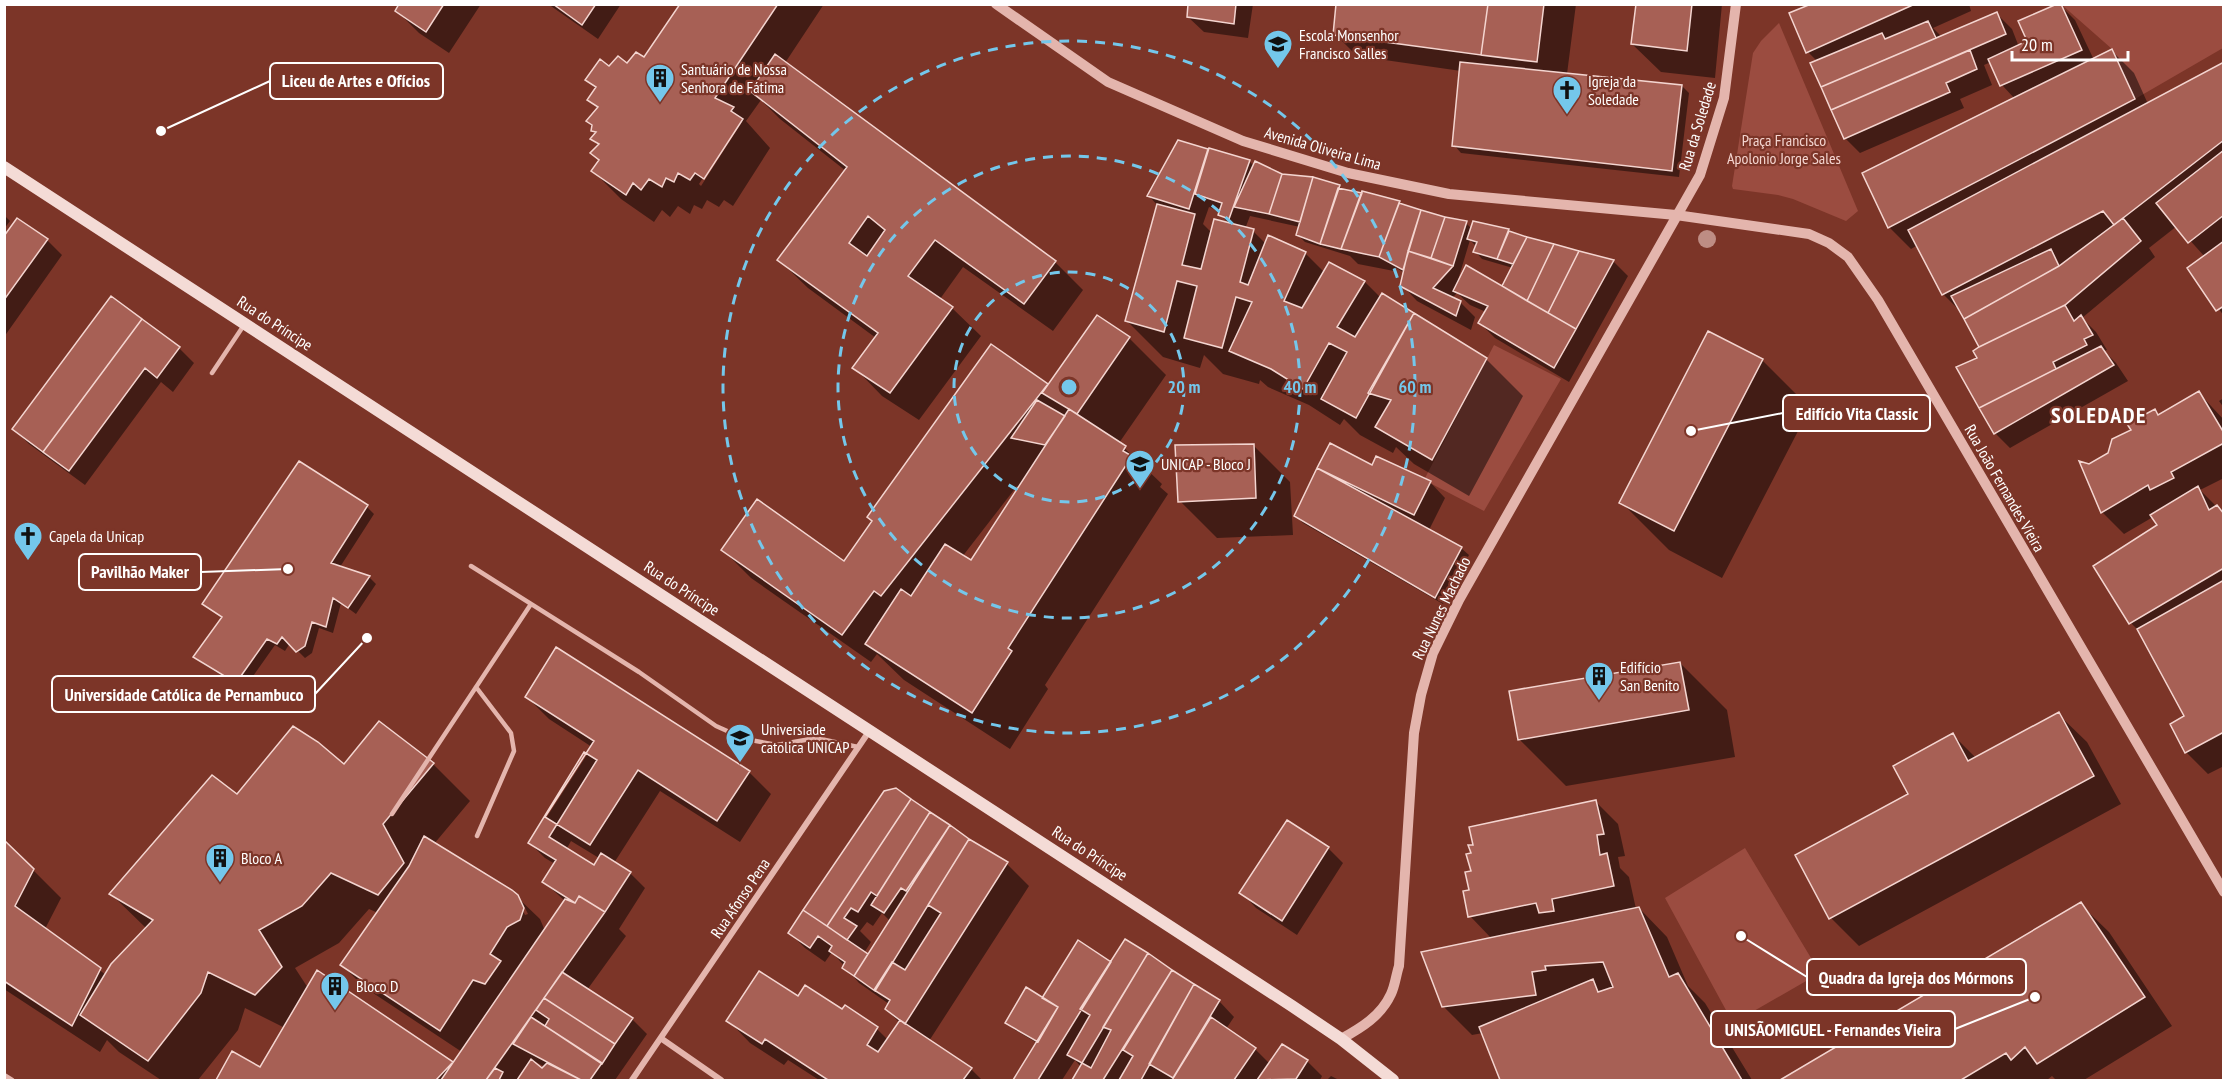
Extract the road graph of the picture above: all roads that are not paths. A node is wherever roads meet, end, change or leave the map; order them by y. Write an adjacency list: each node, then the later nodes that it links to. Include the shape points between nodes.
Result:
1 (996, 4): 4 (street, Avenida Oliveira Lima, via 1108,82 1254,144 1348,173 1449,194)
2 (1736, 4): 4 (street, Rua da Soledade, via 1724,98 1700,175)
3 (4, 167): 5 (main road, Rua do Príncipe)
4 (1676, 215): 14 (street, Rua João Fernandes Vieira, via 1809,234 1848,257 1878,300); 16 (street, Rua Nunes Machado, via 1433,653 1414,733 1399,966 1391,994 1376,1016)
5 (246, 323): 6 (lane); 10 (main road, Rua do Príncipe)
6 (212, 373)
7 (471, 566): 8 (lane)
8 (531, 604): 9 (lane); 11 (lane, via 716,726 745,739 777,745 816,738)
9 (477, 687): 12 (lane); 13 (lane, via 511,733 514,751)
10 (870, 729): 11 (street, Rua Afonso Pena); 16 (main road, Rua do Príncipe)
11 (858, 747): 15 (street, Rua Afonso Pena)
12 (392, 814)
13 (477, 836)
14 (2223, 892)
15 (662, 1039): 19 (street, Rua Afonso Pena); 20 (street)
16 (1341, 1039): 21 (main road, Rua do Príncipe)
17 (4, 1076): 18 (street)
18 (12, 1080)
19 (632, 1080)
20 (721, 1080)
21 (1393, 1080)

